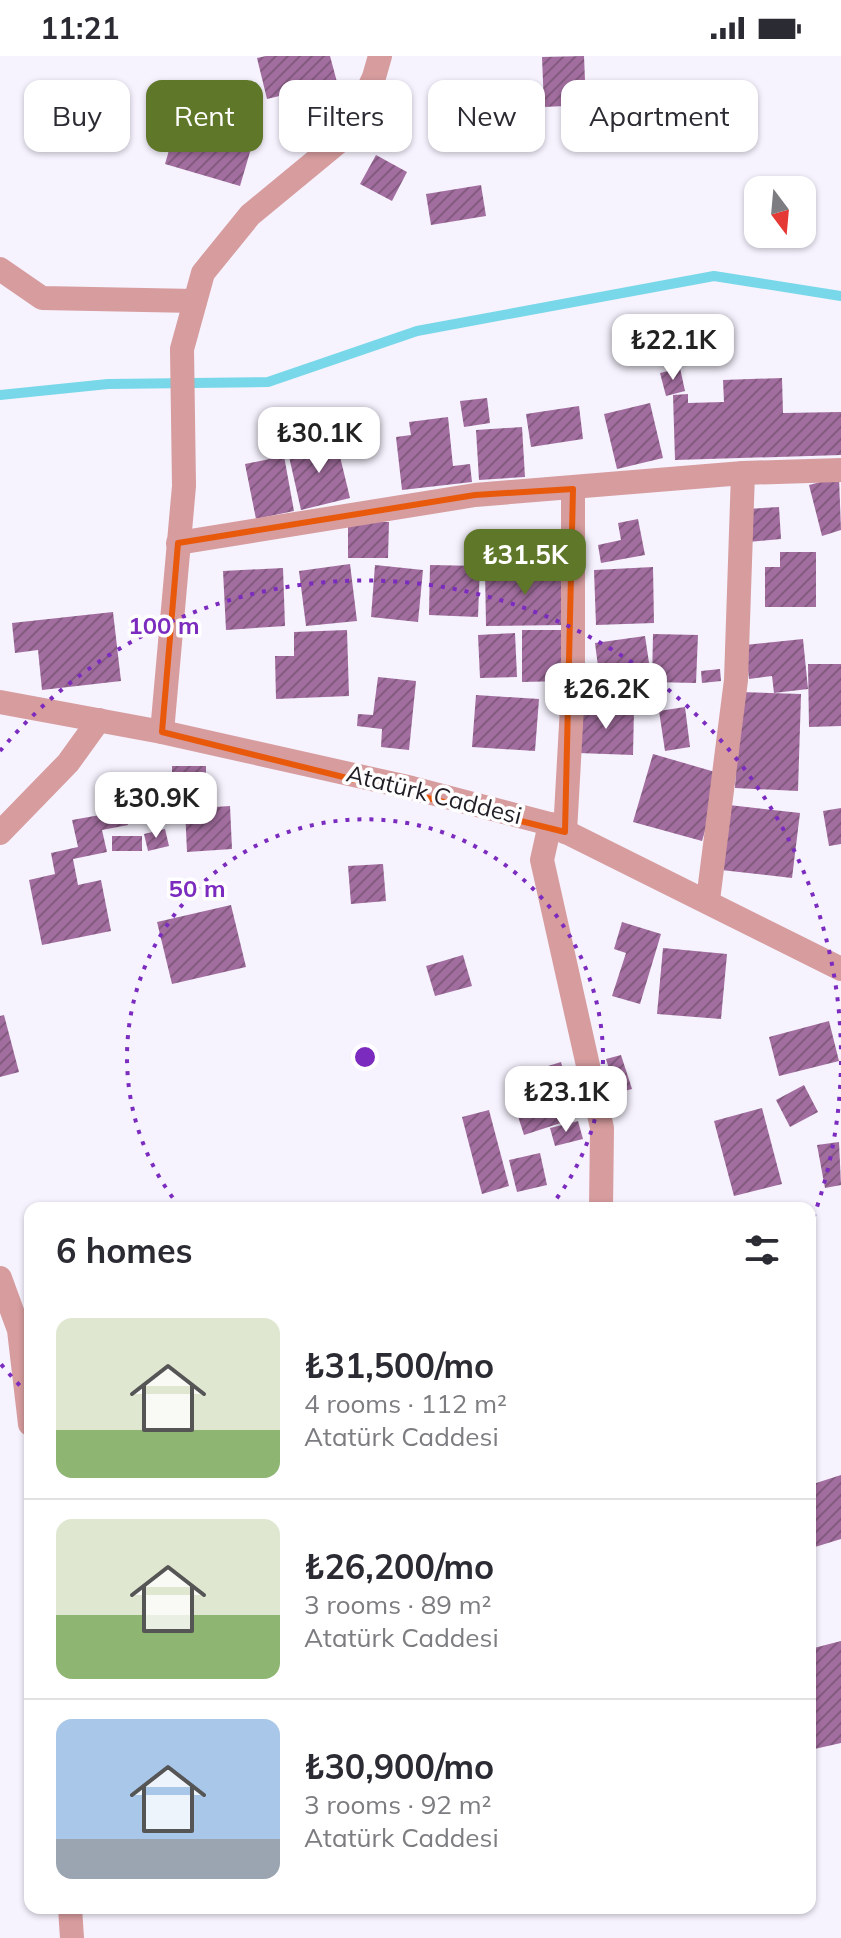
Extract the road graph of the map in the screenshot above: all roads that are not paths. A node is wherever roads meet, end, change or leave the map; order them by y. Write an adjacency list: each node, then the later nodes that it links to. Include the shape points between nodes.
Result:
1 (380, 56): 3 (street, via 347,135 250,215 203,273)
2 (0, 269): 3 (street, via 42,298)
3 (195, 301): 7 (street, via 182,349 184,486)
4 (841, 470): 5 (street)
5 (743, 473): 6 (street); 13 (street, via 736,680)
6 (573, 489): 7 (street, via 475,495); 11 (street, via 573,689)
7 (178, 543): 10 (street)
8 (0, 702): 9 (street, Atatürk Caddesi)
9 (99, 720): 10 (street, Atatürk Caddesi); 12 (street, via 68,763)
10 (162, 732): 11 (street, Atatürk Caddesi, via 412,788)
11 (558, 828): 13 (street, Atatürk Caddesi); 15 (street, via 542,860 602,1128)
12 (0, 833)
13 (708, 900): 14 (street, Atatürk Caddesi)
14 (841, 969)
15 (601, 1202)
16 (0, 1278): 17 (street, via 19,1330)
17 (24, 1373)
18 (70, 1914): 19 (street)
19 (72, 1938)

